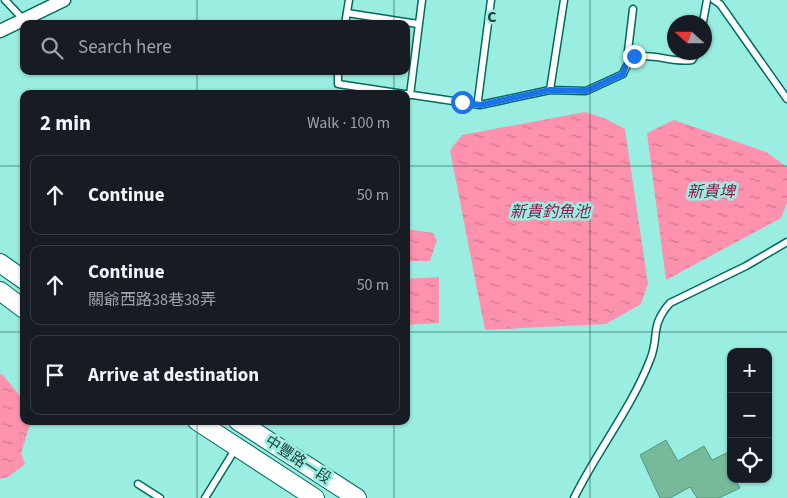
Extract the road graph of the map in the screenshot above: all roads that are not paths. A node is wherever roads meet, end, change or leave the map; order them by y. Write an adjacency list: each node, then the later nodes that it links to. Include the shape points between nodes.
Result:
1 (5, 0): 12 (lane)
2 (64, 0): 12 (street)
3 (349, 0): 10 (lane)
4 (422, 0): 17 (lane)
5 (492, 0): 31 (lane, via 478,100)
6 (564, 0): 28 (lane)
7 (707, 0): 11 (lane)
8 (714, 0): 30 (lane)
9 (633, 9): 19 (lane, via 628,51)
10 (347, 13): 13 (lane); 14 (lane)
11 (704, 15)
12 (23, 19)
13 (346, 20)
14 (392, 20)
15 (20, 21): 18 (street)
16 (410, 23): 17 (lane)
17 (418, 24): 23 (lane)
18 (0, 31)
19 (634, 56): 20 (lane); 28 (lane, via 623,74 586,91)
20 (667, 59)
21 (671, 60): 22 (lane)
22 (692, 60)
23 (410, 71)
24 (338, 75): 26 (lane, via 338,84)
25 (409, 75): 27 (lane)
26 (379, 90)
27 (407, 90)
28 (550, 90): 31 (lane)
29 (410, 95): 31 (lane)
30 (787, 98)
31 (480, 105)
32 (787, 242): 46 (lane, via 670,303 657,320 651,358 626,409)
33 (0, 263): 34 (main road)
34 (20, 277)
35 (0, 291): 36 (main road)
36 (20, 306)
37 (203, 425): 39 (main road, 中豐路一段)
38 (244, 425): 40 (main road, 中豐路一段)
39 (237, 447): 42 (main road, 中豐路一段); 44 (lane)
40 (323, 476): 42 (main road); 45 (main road, 中豐路一段)
41 (138, 484): 43 (lane)
42 (312, 497)
43 (160, 498)
44 (204, 498)
45 (357, 498)
46 (574, 498)

